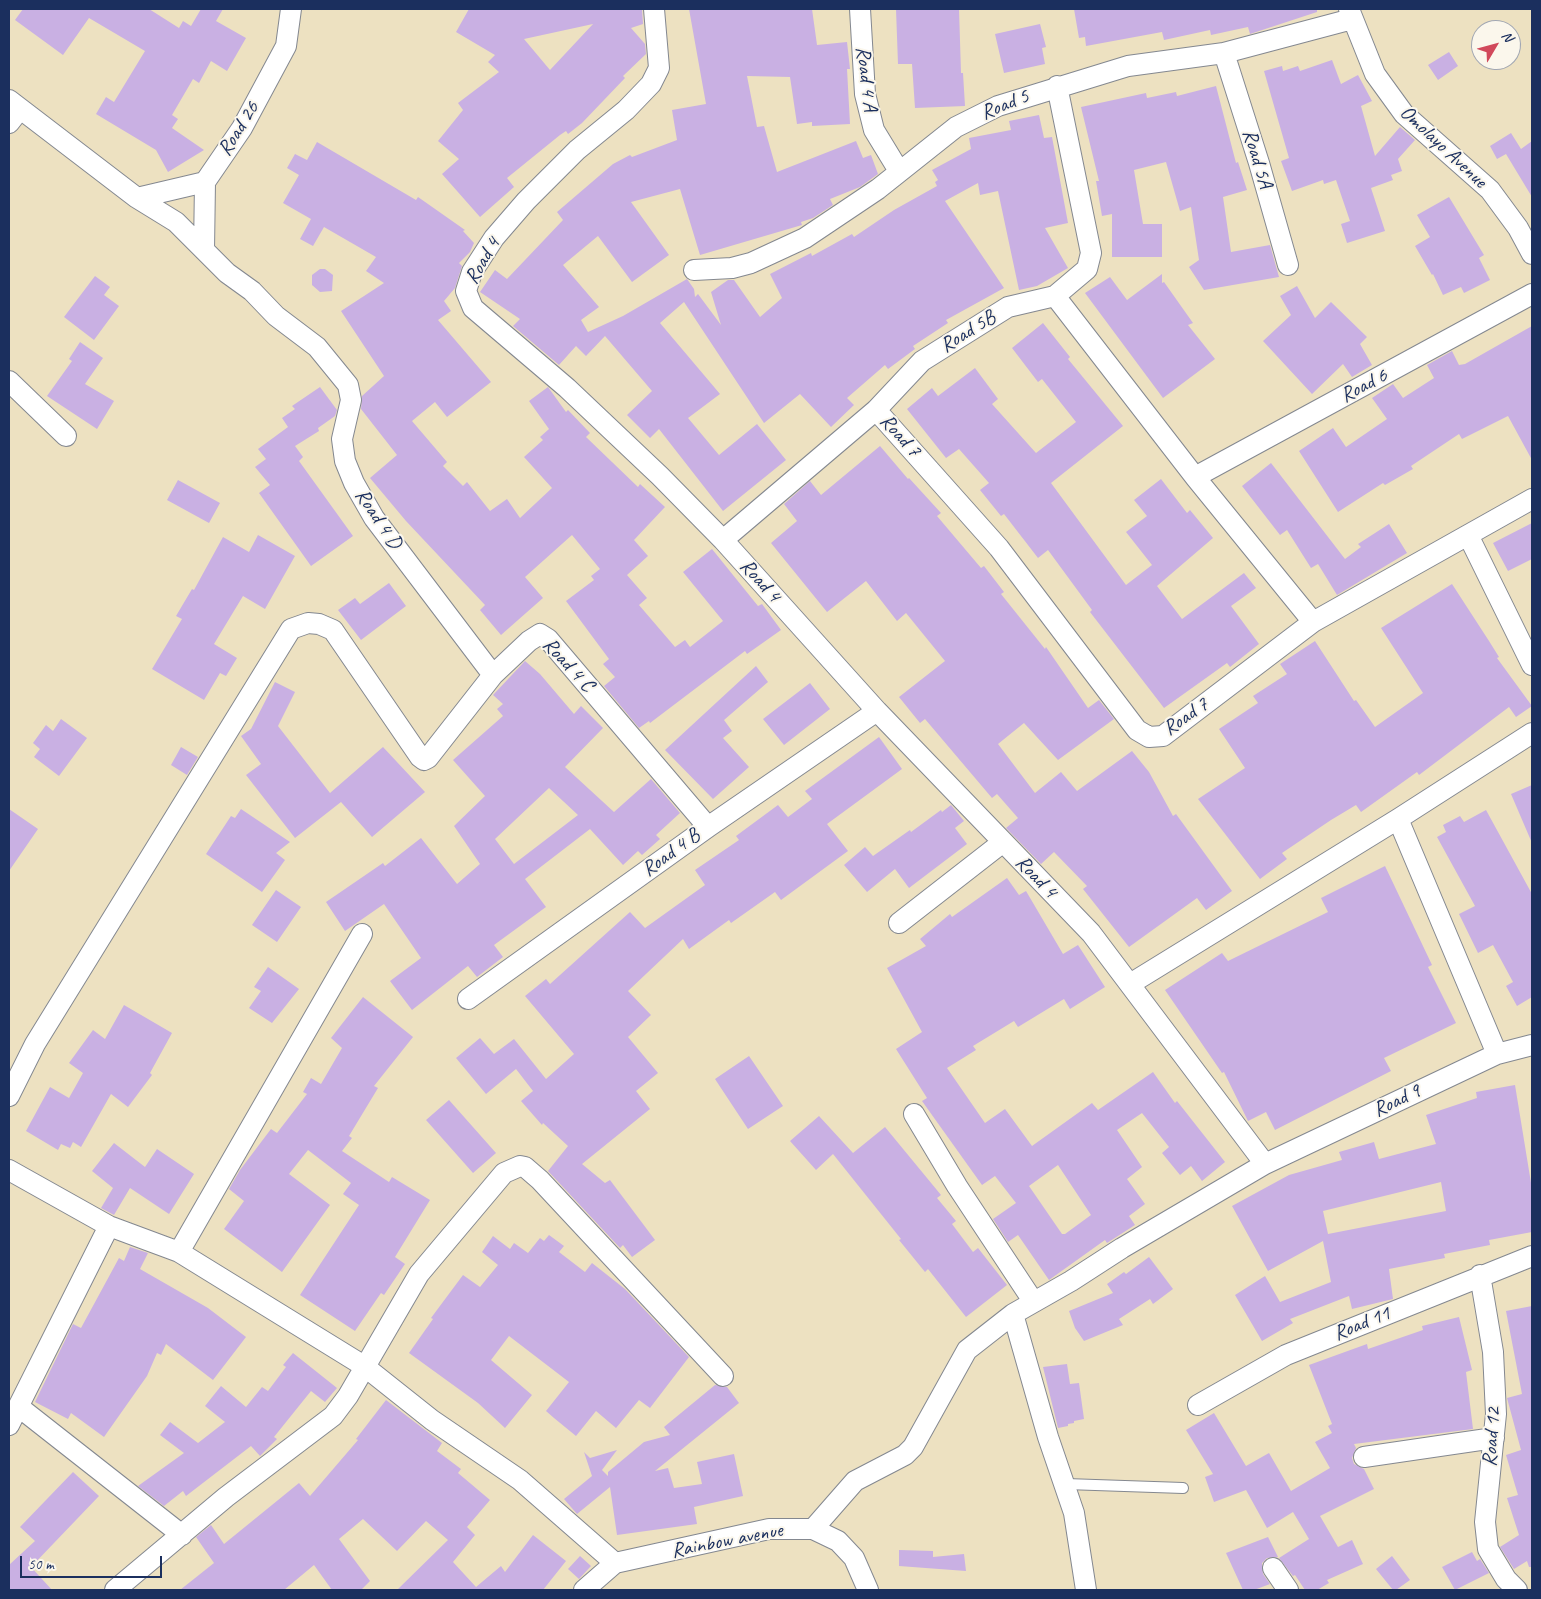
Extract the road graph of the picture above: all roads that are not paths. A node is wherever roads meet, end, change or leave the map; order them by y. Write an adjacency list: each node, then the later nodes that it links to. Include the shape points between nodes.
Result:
1 (292, 9): 9 (street, Road 26, via 286,46 242,128)
2 (654, 9): 23 (street, Road 4, via 659,68 651,84 626,110 576,150 526,201 494,238 472,272 466,291 473,308 603,420)
3 (860, 9): 8 (street, Road 4 A, via 865,94 874,130)
4 (1351, 14): 5 (street, Road 5); 12 (street, Omolayo Avenue, via 1375,74 1404,114 1490,190 1518,228)
5 (1224, 53): 6 (street, Road 5, via 1128,66); 13 (street, Road 5A)
6 (1057, 86): 8 (street, Road 5, via 998,106 956,127); 16 (street, Road 5B, via 1092,253 1086,269)
7 (12, 111): 10 (street, Road 4 D)
8 (899, 171): 14 (street, Road 5, via 805,238 751,263 732,268)
9 (205, 182): 10 (street); 11 (street)
10 (137, 198): 11 (street, Road 4 D, via 176,222)
11 (204, 250): 26 (street, Road 4 D, via 276,316 317,346 348,385 351,400 342,439 345,460 354,483 374,518)
12 (1532, 254)
13 (1288, 265)
14 (694, 270)
15 (1532, 294): 20 (street, Road 6)
16 (1056, 296): 18 (street, Road 5B, via 1008,308 922,360); 20 (street)
17 (9, 381): 19 (street)
18 (876, 410): 23 (street, Road 5B); 24 (street, Road 7, via 999,548 1137,730 1149,737 1163,736)
19 (66, 436)
20 (1195, 477): 24 (street)
21 (1532, 499): 22 (street, Road 7)
22 (1468, 535): 24 (street, Road 7); 25 (street)
23 (722, 540): 27 (street, Road 4)
24 (1313, 622)
25 (1532, 665)
26 (493, 675): 30 (street, Road 4 C, via 529,641 540,634 548,639); 38 (street, Road 4 C, via 424,760 333,630 308,623 292,629 35,1044)
27 (877, 711): 30 (street, Road 4 B); 31 (street, Road 4)
28 (1532, 733): 29 (street)
29 (1398, 819): 34 (street); 37 (street)
30 (708, 827): 35 (street, Road 4 B)
31 (1003, 842): 32 (street); 34 (street, Road 4, via 1091,933)
32 (899, 923)
33 (362, 934): 43 (street)
34 (1130, 984): 40 (street, Road 4)
35 (468, 999)
36 (1532, 1045): 37 (street, Road 9)
37 (1496, 1054): 40 (street, Road 9)
38 (9, 1096)
39 (914, 1114): 46 (street)
40 (1265, 1164): 46 (street, Road 9, via 1122,1248 1071,1282)
41 (9, 1170): 42 (street)
42 (109, 1226): 43 (street); 51 (street)
43 (179, 1252): 48 (street)
44 (1532, 1256): 45 (street, Road 11)
45 (1480, 1275): 50 (street, Road 11, via 1286,1355); 53 (street, Road 12, via 1493,1352)
46 (1033, 1301): 47 (street, Road 9)
47 (1014, 1314): 55 (street, via 1048,1437); 57 (street, Road 9, via 968,1350 913,1447 905,1455 856,1481)
48 (364, 1366): 49 (street, via 419,1274 504,1173 520,1166 526,1167 540,1180); 58 (street, via 333,1416 226,1497); 59 (street, via 432,1420 520,1480)
49 (723, 1376)
50 (1198, 1405)
51 (19, 1407): 52 (street); 58 (street)
52 (9, 1425)
53 (1494, 1438): 54 (street); 66 (street, Road 12, via 1485,1522 1488,1549 1506,1579)
54 (1364, 1458)
55 (1066, 1484): 56 (lane); 64 (street)
56 (1183, 1488)
57 (813, 1529): 59 (street, Rainbow avenue, via 769,1529); 63 (street, Rainbow avenue, via 838,1541 854,1558)
58 (182, 1535): 61 (street)
59 (615, 1563): 62 (street)
60 (1273, 1568): 65 (street)
61 (115, 1590)
62 (584, 1590)
63 (868, 1590)
64 (1086, 1590)
65 (1288, 1590)
66 (1517, 1590)

